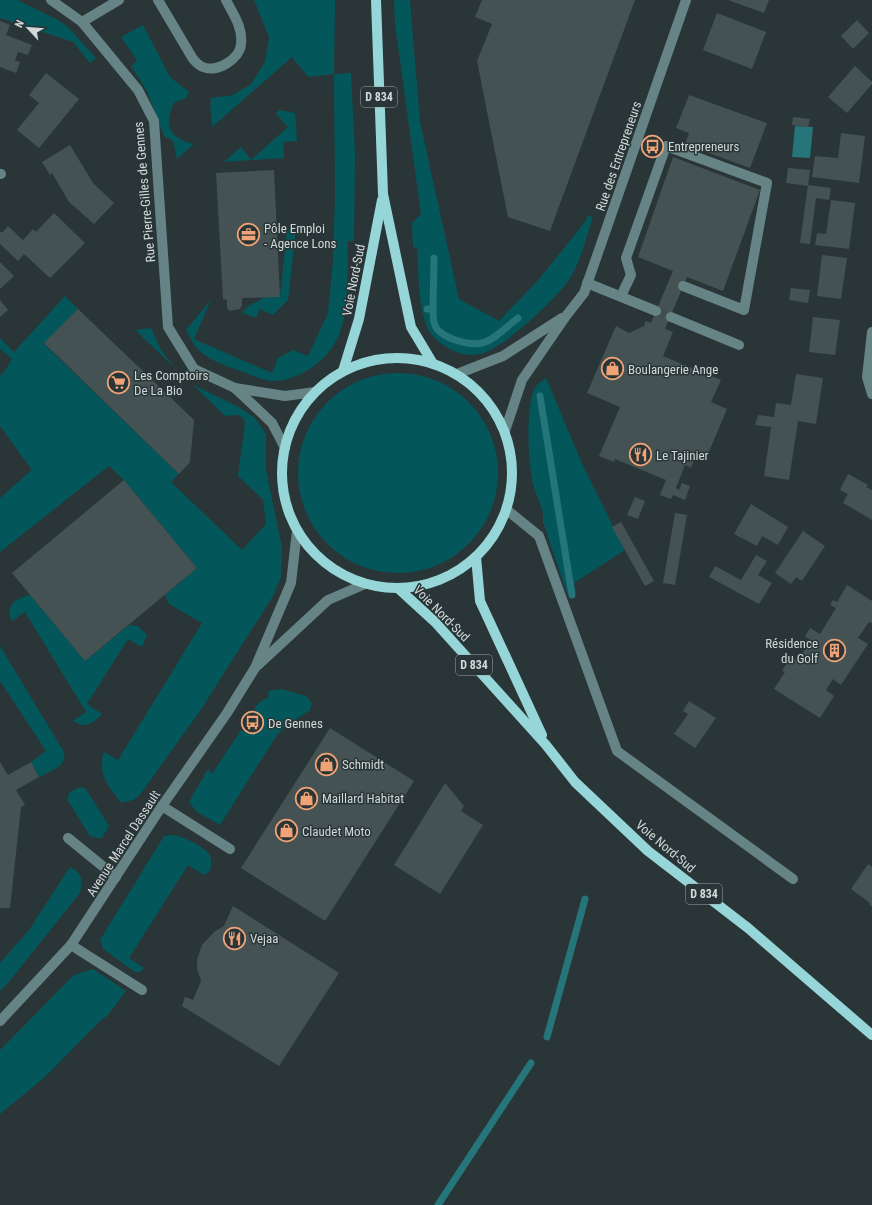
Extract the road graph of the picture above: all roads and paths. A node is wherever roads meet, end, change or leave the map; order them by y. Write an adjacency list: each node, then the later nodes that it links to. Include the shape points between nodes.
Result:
1 (51, 0): 7 (street, Rue Pierre-Gilles de Gennes)
2 (117, 0): 7 (street)
3 (158, 0): 4 (street, via 193,60 210,69 220,67 233,58 242,46 241,31)
4 (226, 0)
5 (376, 0): 8 (main road, Voie Nord-Sud / D 834)
6 (686, 0): 9 (street, Rue des Entrepreneurs)
7 (82, 22): 20 (street, Rue Pierre-Gilles de Gennes, via 138,90 154,121 168,327 194,369)
8 (383, 194): 17 (main road, Voie Nord-Sud / D 834, via 411,327); 18 (main road, Voie Nord-Sud / D 834, via 359,319)
9 (587, 283): 11 (street); 13 (street, Rue des Entrepreneurs, via 584,293)
10 (683, 286): 11 (street, via 744,310 767,183 666,146 626,258 631,275)
11 (622, 296): 12 (street)
12 (656, 311)
13 (566, 316): 19 (street, Rue des Entrepreneurs, via 503,356); 23 (street, Rue des Entrepreneurs, via 522,380)
14 (671, 316): 16 (street)
15 (872, 332): 22 (street, via 867,377)
16 (739, 345)
17 (432, 362): 18 (main road, via 402,357 372,360); 19 (main road)
18 (343, 371): 21 (main road)
19 (457, 374): 23 (main road, via 486,399)
20 (236, 388): 21 (street, Rue Pierre-Gilles de Gennes, via 285,396); 24 (street, Rue Pierre-Gilles de Gennes, via 272,423)
21 (315, 392): 24 (main road, via 296,418)
22 (872, 394)
23 (505, 431): 25 (main road, via 513,470)
24 (285, 448): 26 (main road, via 282,476 285,497)
25 (507, 510): 27 (main road, via 494,535); 36 (street, via 539,536 617,751)
26 (297, 531): 28 (main road, via 315,554 338,572); 30 (street, Avenue Marcel Dassault, via 291,583)
27 (476, 557): 29 (main road, via 453,574 427,585); 31 (main road, Voie Nord-Sud / D 834, via 480,601)
28 (365, 584): 29 (main road); 30 (street, Avenue Marcel Dassault, via 328,600)
29 (399, 588): 31 (main road, Voie Nord-Sud / D 834, via 435,622)
30 (255, 668): 32 (street, Avenue Marcel Dassault)
31 (546, 745): 40 (main road, Voie Nord-Sud / D 834, via 575,782 648,851 748,928)
32 (162, 806): 34 (street); 35 (street, Avenue Marcel Dassault)
33 (68, 838): 35 (street)
34 (230, 849)
35 (116, 877): 37 (street, Avenue Marcel Dassault)
36 (793, 878)
37 (71, 945): 38 (street); 39 (street, Avenue Marcel Dassault)
38 (142, 990)
39 (0, 1021)
40 (872, 1035)

